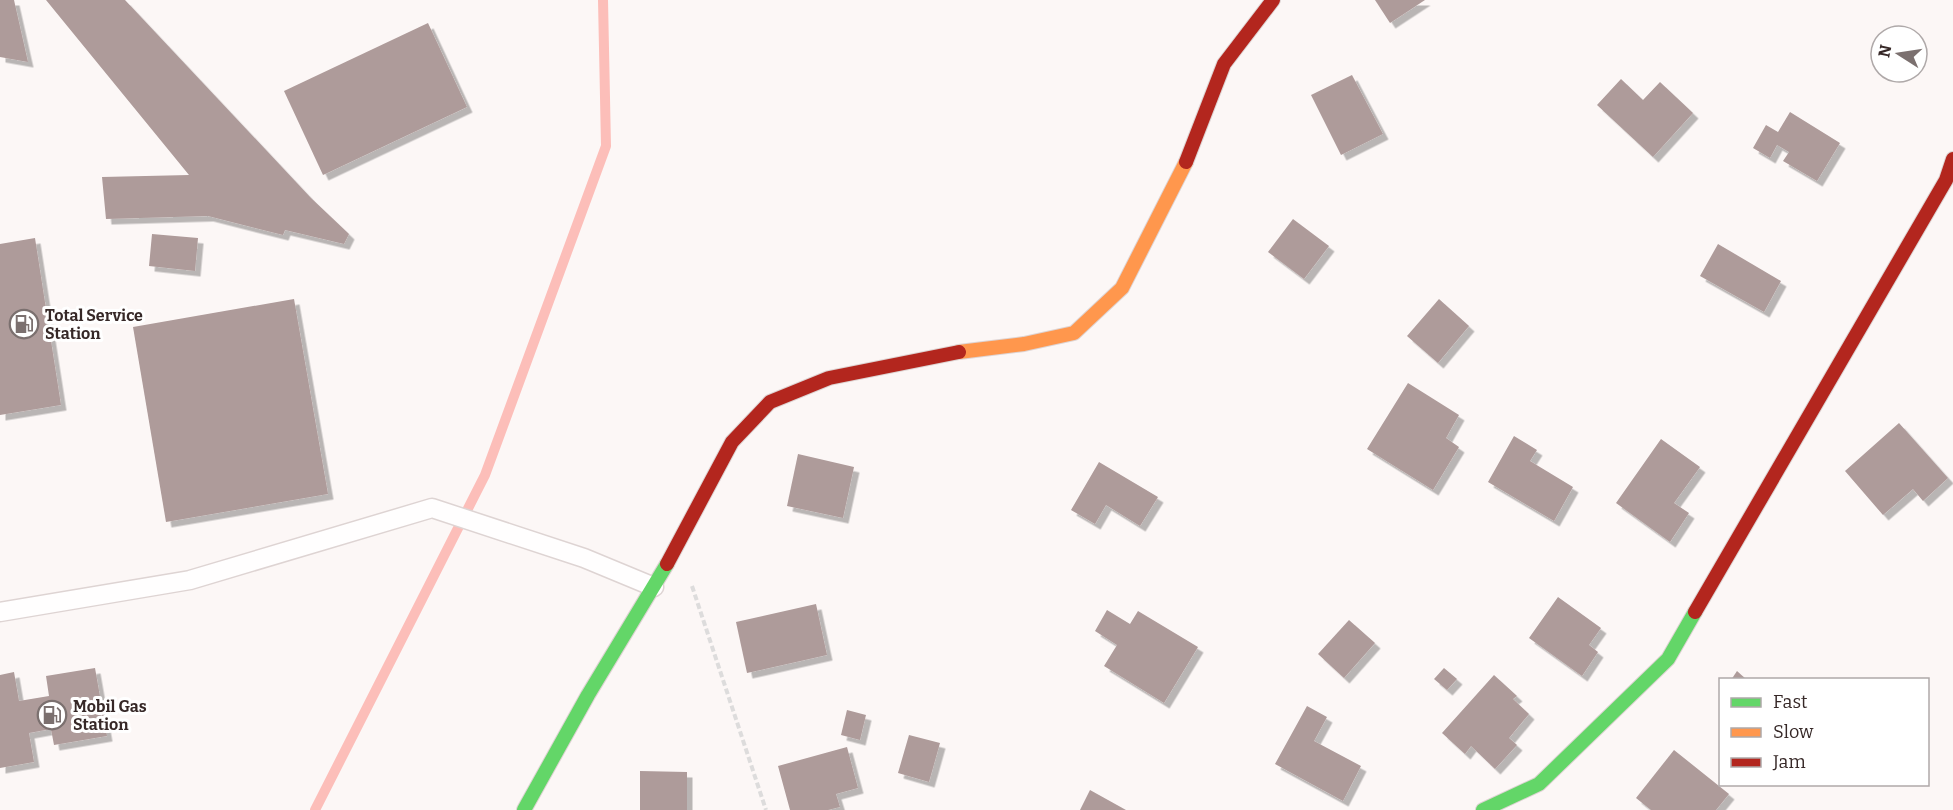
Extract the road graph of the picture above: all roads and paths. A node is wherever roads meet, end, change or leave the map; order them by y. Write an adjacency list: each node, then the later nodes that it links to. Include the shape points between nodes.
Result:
1 (1273, 0): 3 (street, via 1224,64 1186,163 1122,288 1074,333 829,378 771,402 732,442)
2 (1953, 159): 8 (street, via 1946,180 1668,659 1539,784)
3 (678, 542): 4 (street); 7 (path)
4 (654, 587): 5 (lane, via 432,508 190,580); 6 (street, via 588,694)
5 (0, 612)
6 (524, 810)
7 (766, 810)
8 (1484, 810)

